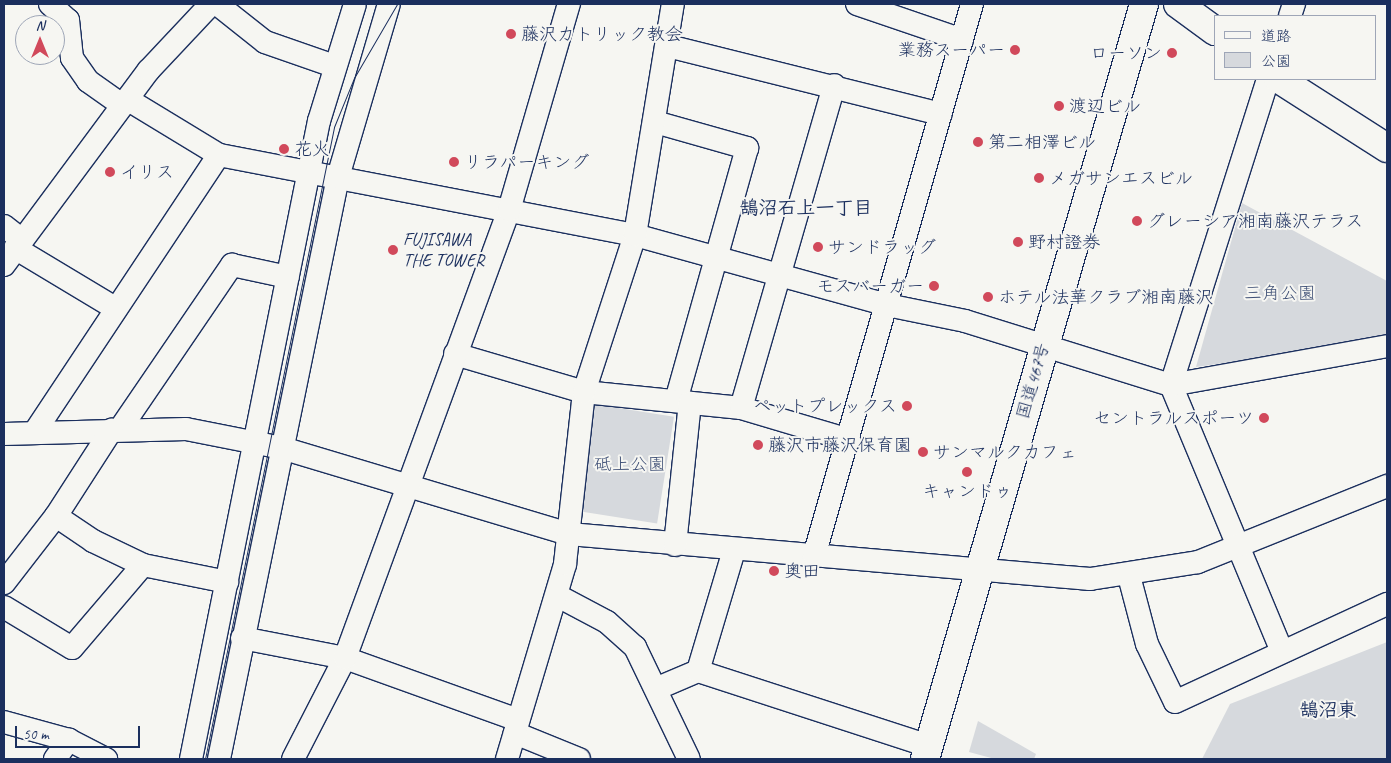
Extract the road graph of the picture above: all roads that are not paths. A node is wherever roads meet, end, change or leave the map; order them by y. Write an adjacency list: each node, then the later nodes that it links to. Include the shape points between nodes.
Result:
1 (50, 4): 19 (street, via 68,20 72,58 88,81)
2 (211, 4): 19 (street)
3 (217, 4): 15 (street, via 265,42)
4 (355, 4): 15 (street)
5 (389, 4): 25 (street)
6 (569, 4): 26 (street)
7 (673, 4): 14 (street)
8 (856, 4): 13 (street)
9 (972, 4): 13 (street)
10 (1144, 4): 35 (main road, 国道467号)
11 (1178, 4): 12 (main road)
12 (1214, 30)
13 (962, 40): 20 (street)
14 (668, 46): 18 (street); 21 (street)
15 (334, 66): 24 (street)
16 (1268, 80): 38 (street)
17 (1281, 80): 22 (main road)
18 (834, 85): 20 (street); 31 (street)
19 (125, 102): 23 (street); 29 (street)
20 (940, 114): 33 (street)
21 (656, 122): 28 (street); 30 (street, via 748,148)
22 (1387, 148)
23 (218, 155): 24 (street); 34 (street)
24 (308, 172): 25 (street); 32 (street)
25 (338, 177): 26 (street); 47 (street)
26 (509, 210): 28 (street); 37 (street)
27 (4, 226): 29 (street)
28 (635, 235): 30 (street); 39 (street)
29 (13, 251): 34 (street)
30 (715, 256): 31 (street); 40 (street)
31 (780, 274): 33 (street); 41 (street)
32 (288, 276): 42 (street, via 232,265); 46 (street)
33 (887, 305): 35 (street, via 965,321); 45 (street)
34 (115, 308): 43 (street)
35 (1044, 345): 38 (street); 57 (main road, 国道467号)
36 (1387, 346): 38 (street)
37 (455, 354): 39 (street); 48 (street)
38 (1171, 386): 53 (street)
39 (584, 392): 40 (street, via 632,400); 51 (street)
40 (683, 402): 41 (street); 52 (street)
41 (741, 408): 45 (street)
42 (116, 429): 43 (street); 46 (street, via 186,429); 50 (street)
43 (34, 433): 44 (street)
44 (4, 434)
45 (848, 440): 55 (street)
46 (255, 442): 47 (street); 59 (street)
47 (282, 448): 48 (street); 64 (street)
48 (406, 485): 51 (street); 66 (street)
49 (1387, 486): 53 (street)
50 (56, 516): 56 (street, via 101,546); 60 (street)
51 (569, 534): 52 (street); 61 (street)
52 (675, 546): 54 (street)
53 (1239, 549): 58 (street, via 1173,569); 65 (street)
54 (734, 550): 55 (street); 67 (street)
55 (814, 556): 57 (street)
56 (143, 565): 59 (street); 63 (street, via 72,648)
57 (979, 570): 58 (street, via 1090,579); 72 (main road, 国道467号)
58 (1130, 576): 65 (street, via 1147,644 1175,702)
59 (227, 582): 75 (street)
60 (4, 583)
61 (558, 596): 68 (street, via 624,635); 70 (street)
62 (1387, 604): 65 (street)
63 (4, 607)
64 (242, 638): 66 (street); 76 (street)
65 (1282, 652)
66 (345, 658): 70 (street); 77 (street)
67 (698, 671): 68 (street); 72 (street)
68 (658, 688): 80 (street)
69 (4, 722): 71 (street)
70 (516, 727): 78 (street); 79 (street)
71 (69, 740): 73 (street); 74 (street)
72 (927, 752)
73 (55, 759)
74 (106, 759)
75 (191, 759)
76 (219, 759)
77 (294, 759)
78 (507, 759)
79 (579, 759)
80 (689, 759)

